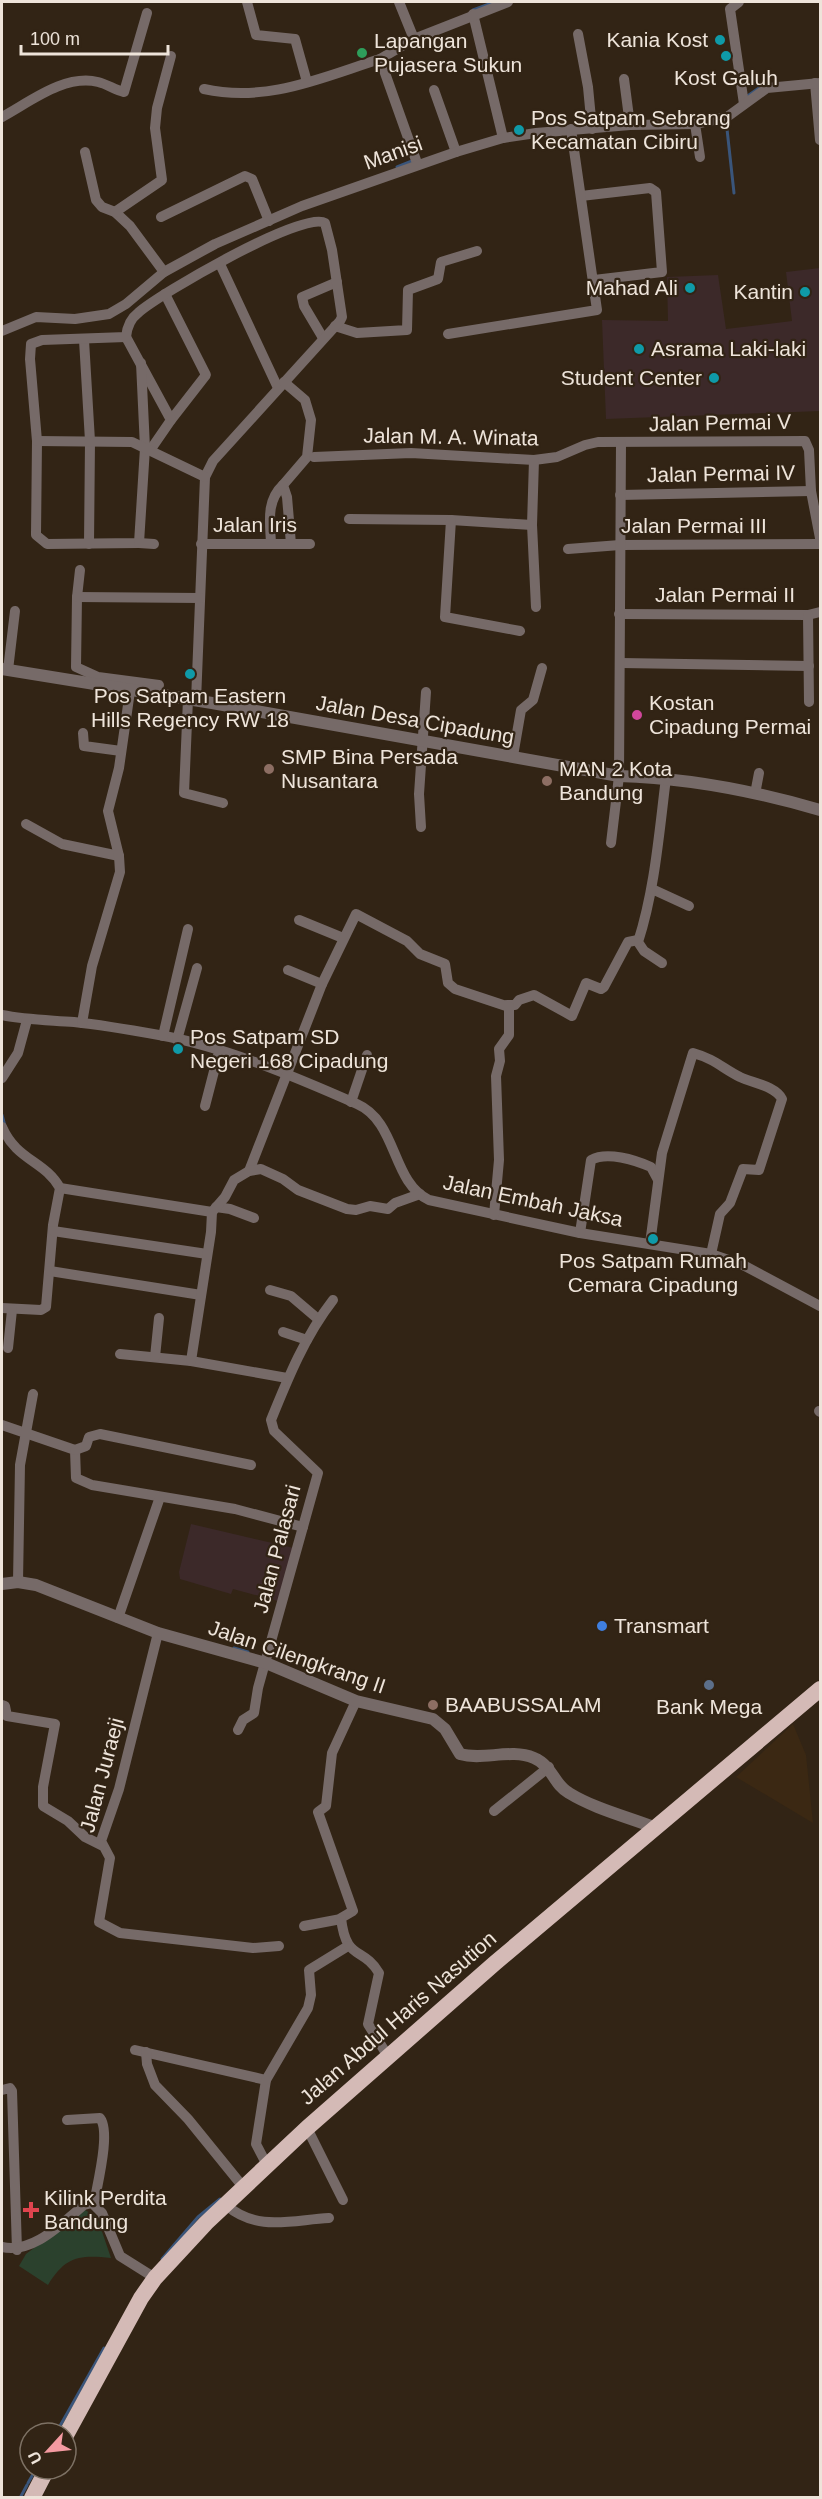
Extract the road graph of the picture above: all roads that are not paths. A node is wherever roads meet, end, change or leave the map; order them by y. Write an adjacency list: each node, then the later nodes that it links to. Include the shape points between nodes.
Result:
1 (248, 2): 12 (street, via 256,35 295,39)
2 (399, 2): 8 (street)
3 (508, 2): 6 (street)
4 (739, 2): 16 (street, via 730,9)
5 (147, 13): 17 (street, via 124,92 98,82 75,81 48,90)
6 (473, 14): 8 (street); 22 (street)
7 (578, 34): 21 (street)
8 (414, 39): 10 (street)
9 (171, 56): 29 (street, via 155,128 162,180)
10 (380, 59): 12 (street); 27 (street)
11 (624, 80): 19 (street)
12 (307, 82): 14 (street, via 241,95)
13 (818, 83): 16 (street, Manisi, via 766,88); 23 (street)
14 (204, 89)
15 (434, 90): 25 (street)
16 (744, 104): 18 (street, Manisi, via 727,117)
17 (2, 117)
18 (695, 124): 19 (street, Manisi); 26 (street)
19 (630, 125): 21 (street, Manisi)
20 (571, 129): 21 (street, Manisi); 22 (street, Manisi); 28 (street)
21 (592, 129)
22 (503, 138): 25 (street, Manisi)
23 (820, 140)
24 (85, 152): 29 (street, via 94,196 102,207)
25 (456, 152): 27 (street, Manisi)
26 (700, 157)
27 (417, 164): 31 (street, Manisi)
28 (581, 196): 35 (street); 35 (street, via 650,188 656,192 662,272)
29 (115, 212): 34 (street)
30 (161, 217): 31 (street, via 245,176 252,179)
31 (269, 221): 34 (street, Manisi)
32 (477, 251): 38 (street, via 441,262 438,279 408,290 407,330 357,333)
33 (220, 264): 36 (street, via 270,235 320,220 327,226); 37 (street); 45 (street)
34 (164, 272): 39 (street, Manisi, via 109,314 75,319 36,317)
35 (594, 280): 40 (street, via 598,306 594,313)
36 (337, 282): 38 (street, via 342,317); 42 (street, via 302,297)
37 (165, 294): 41 (street, via 137,313 127,327); 46 (street, via 206,375)
38 (335, 326): 42 (street)
39 (2, 331)
40 (448, 334)
41 (126, 337): 43 (street); 44 (street)
42 (323, 338): 45 (street)
43 (84, 340): 47 (street, via 42,340 31,344); 48 (street)
44 (141, 363): 46 (street); 50 (street)
45 (281, 385): 53 (street, via 209,465); 54 (street, via 305,400 311,420 307,457)
46 (171, 420): 50 (street)
47 (38, 441): 48 (street); 63 (street, via 37,537 47,544)
48 (90, 441): 50 (street, via 132,442); 63 (street)
49 (621, 443): 52 (street, Jalan M. A. Winata, via 591,443 560,457); 55 (street, Jalan Permai V, via 805,441); 56 (street)
50 (148, 448): 53 (street); 61 (street)
51 (314, 457): 52 (street, Jalan M. A. Winata, via 411,453)
52 (534, 460): 59 (street)
53 (205, 477): 65 (street)
54 (283, 485): 62 (street, via 274,493 271,503); 66 (street)
55 (811, 491): 56 (street, Jalan Permai IV); 60 (street, Jalan Permai IV)
56 (620, 495): 69 (street)
57 (349, 519): 58 (street)
58 (451, 520): 59 (street); 79 (street, via 445,617)
59 (532, 525): 74 (street)
60 (820, 538)
61 (139, 543): 63 (street); 64 (street)
62 (271, 543): 65 (street, Jalan Iris); 66 (street, Jalan Iris)
63 (89, 544)
64 (154, 544)
65 (201, 544): 73 (street)
66 (291, 544): 67 (street, Jalan Iris)
67 (310, 544)
68 (820, 544): 69 (street, Jalan Permai III)
69 (620, 545): 70 (street, Jalan Permai III); 77 (street)
70 (568, 549)
71 (80, 570): 72 (street)
72 (77, 597): 73 (street); 84 (street, via 74,662 78,669 98,677)
73 (200, 598): 87 (street)
74 (536, 607)
75 (15, 611): 83 (street)
76 (820, 612): 78 (street)
77 (619, 614): 78 (street, Jalan Permai II); 80 (street)
78 (808, 615): 81 (street, Jalan Permai II)
79 (520, 631)
80 (621, 663): 81 (street); 94 (street)
81 (809, 666): 88 (street, Jalan Permai II)
82 (542, 668): 92 (street, via 534,700 521,710)
83 (5, 670): 85 (street, Jalan Desa Cipadung)
84 (159, 685)
85 (130, 691): 87 (street, Jalan Desa Cipadung); 91 (street)
86 (426, 692): 90 (street)
87 (192, 700): 90 (street, Jalan Desa Cipadung); 97 (street, via 184,792)
88 (809, 702)
89 (83, 733): 91 (street, via 84,746)
90 (423, 741): 92 (street, Jalan Desa Cipadung); 100 (street)
91 (121, 751): 102 (street, via 108,811)
92 (513, 756): 94 (street, Jalan Desa Cipadung)
93 (759, 774): 96 (street)
94 (619, 776): 95 (street, Jalan Desa Cipadung); 101 (street)
95 (666, 778): 96 (street, Jalan Desa Cipadung); 103 (street)
96 (754, 794): 98 (street, Jalan Desa Cipadung)
97 (223, 802)
98 (820, 810)
99 (26, 824): 102 (street, via 62,844)
100 (421, 827)
101 (611, 843)
102 (119, 856): 116 (street, via 120,874 92,966)
103 (652, 889): 104 (street); 108 (street)
104 (689, 906)
105 (299, 920): 107 (street)
106 (188, 929): 117 (street)
107 (343, 938): 112 (street); 113 (street, via 356,915 407,941 420,954 445,964 448,983 455,989)
108 (638, 940): 109 (street, via 644,951); 113 (street, via 628,942 603,988 586,983 572,1016 534,995)
109 (662, 963)
110 (197, 968): 118 (street)
111 (288, 970): 112 (street)
112 (322, 984): 121 (street)
113 (507, 1005): 131 (street, via 509,1035 500,1049 496,1076 499,1160)
114 (2, 1014): 115 (street, Jalan Embah Jaksa)
115 (27, 1020): 116 (street, Jalan Embah Jaksa); 122 (street, via 18,1053)
116 (82, 1023): 117 (street, Jalan Embah Jaksa)
117 (163, 1036): 118 (street, Jalan Embah Jaksa)
118 (177, 1040): 119 (street, Jalan Embah Jaksa)
119 (219, 1052): 121 (street, Jalan Embah Jaksa); 124 (street)
120 (367, 1055): 123 (street)
121 (285, 1074): 123 (street, Jalan Embah Jaksa); 126 (street)
122 (2, 1078)
123 (351, 1102): 129 (street, Jalan Embah Jaksa, via 376,1116)
124 (205, 1106)
125 (2, 1127): 128 (street, via 14,1149 48,1172)
126 (249, 1171): 129 (street, via 268,1171 298,1190 350,1210 370,1206 388,1209); 130 (street, via 234,1180)
127 (658, 1180): 134 (street, via 651,1167 633,1161 593,1159 585,1183); 135 (street); 137 (street, via 662,1153 693,1053 722,1064 781,1097 759,1171 743,1169 730,1203 720,1214)
128 (60, 1188): 130 (street); 133 (street)
129 (420, 1194): 131 (street, Jalan Embah Jaksa, via 429,1200)
130 (214, 1210): 132 (street, via 230,1209); 136 (street)
131 (494, 1215): 134 (street, Jalan Embah Jaksa)
132 (254, 1218)
133 (53, 1231): 136 (street); 138 (street)
134 (580, 1233): 135 (street, Jalan Embah Jaksa)
135 (650, 1244): 137 (street, Jalan Embah Jaksa)
136 (207, 1254): 140 (street)
137 (711, 1254): 142 (street, Jalan Embah Jaksa, via 743,1265)
138 (50, 1272): 140 (street); 143 (street, via 45,1308)
139 (270, 1290): 145 (street, via 291,1296)
140 (201, 1295): 151 (street)
141 (333, 1300): 145 (street, Jalan Palasari)
142 (820, 1306)
143 (7, 1309): 148 (street)
144 (159, 1318): 150 (street)
145 (318, 1319): 147 (street, Jalan Palasari)
146 (283, 1332): 147 (street)
147 (307, 1340): 152 (street, Jalan Palasari)
148 (8, 1348)
149 (120, 1354): 150 (street)
150 (155, 1357): 151 (street)
151 (191, 1361): 152 (street)
152 (288, 1378): 159 (street, Jalan Palasari, via 271,1424 318,1472)
153 (33, 1394): 155 (street)
154 (2, 1425): 155 (street)
155 (25, 1434): 156 (street); 160 (street, via 20,1465)
156 (75, 1450): 157 (street, via 86,1446 89,1437 100,1434); 158 (street, via 73,1468 77,1480)
157 (251, 1465)
158 (160, 1497): 159 (street, via 235,1509); 162 (street)
159 (303, 1527): 164 (street, Jalan Palasari)
160 (18, 1582): 161 (street, Jalan Cilengkrang II); 162 (street, Jalan Cilengkrang II, via 36,1585)
161 (2, 1584)
162 (118, 1618): 163 (street, Jalan Cilengkrang II)
163 (158, 1633): 164 (street, Jalan Cilengkrang II); 172 (street, Jalan Juraeji)
164 (266, 1663): 166 (street, Jalan Cilengkrang II); 168 (street, Jalan Palasari, via 255,1713 243,1720)
165 (820, 1689): 171 (highway, Jalan Abdul Haris Nasution)
166 (356, 1701): 169 (street, Jalan Cilengkrang II, via 433,1719 460,1754 512,1754 532,1757); 173 (street, via 332,1753 326,1806 318,1815 353,1911)
167 (2, 1705): 172 (street, via 7,1716 55,1724 43,1806)
168 (238, 1730)
169 (549, 1767): 170 (street); 171 (street, via 566,1792)
170 (494, 1811)
171 (656, 1828): 177 (highway, Jalan Abdul Haris Nasution)
172 (101, 1845): 175 (street, Jalan Juraeji, via 110,1858 99,1922 116,1932 253,1948)
173 (341, 1919): 174 (street); 176 (street)
174 (304, 1926)
175 (279, 1946)
176 (348, 1946): 177 (street, via 379,1973 368,2024); 178 (street, via 309,1970 308,2008)
177 (389, 2058): 181 (highway, Jalan Abdul Haris Nasution)
178 (266, 2080): 182 (street, via 256,2144); 183 (street, via 140,2051 155,2085)
179 (2, 2090): 189 (street, via 12,2091)
180 (67, 2120): 185 (street, via 102,2120 105,2134)
181 (307, 2128): 182 (highway, Jalan Abdul Haris Nasution); 184 (street)
182 (267, 2165): 183 (highway, Jalan Abdul Haris Nasution)
183 (244, 2188): 186 (highway, Jalan Abdul Haris Nasution)
184 (343, 2200)
185 (94, 2204): 189 (street, via 84,2205 38,2240); 190 (street, via 102,2213 120,2256)
186 (226, 2205): 187 (street, via 239,2217 253,2221); 190 (highway, Jalan Abdul Haris Nasution)
187 (329, 2218)
188 (2, 2247): 189 (street)
189 (17, 2250)
190 (155, 2278): 191 (highway, Jalan Abdul Haris Nasution)
191 (74, 2421)
192 (41, 2481): 193 (highway)
193 (32, 2498)

